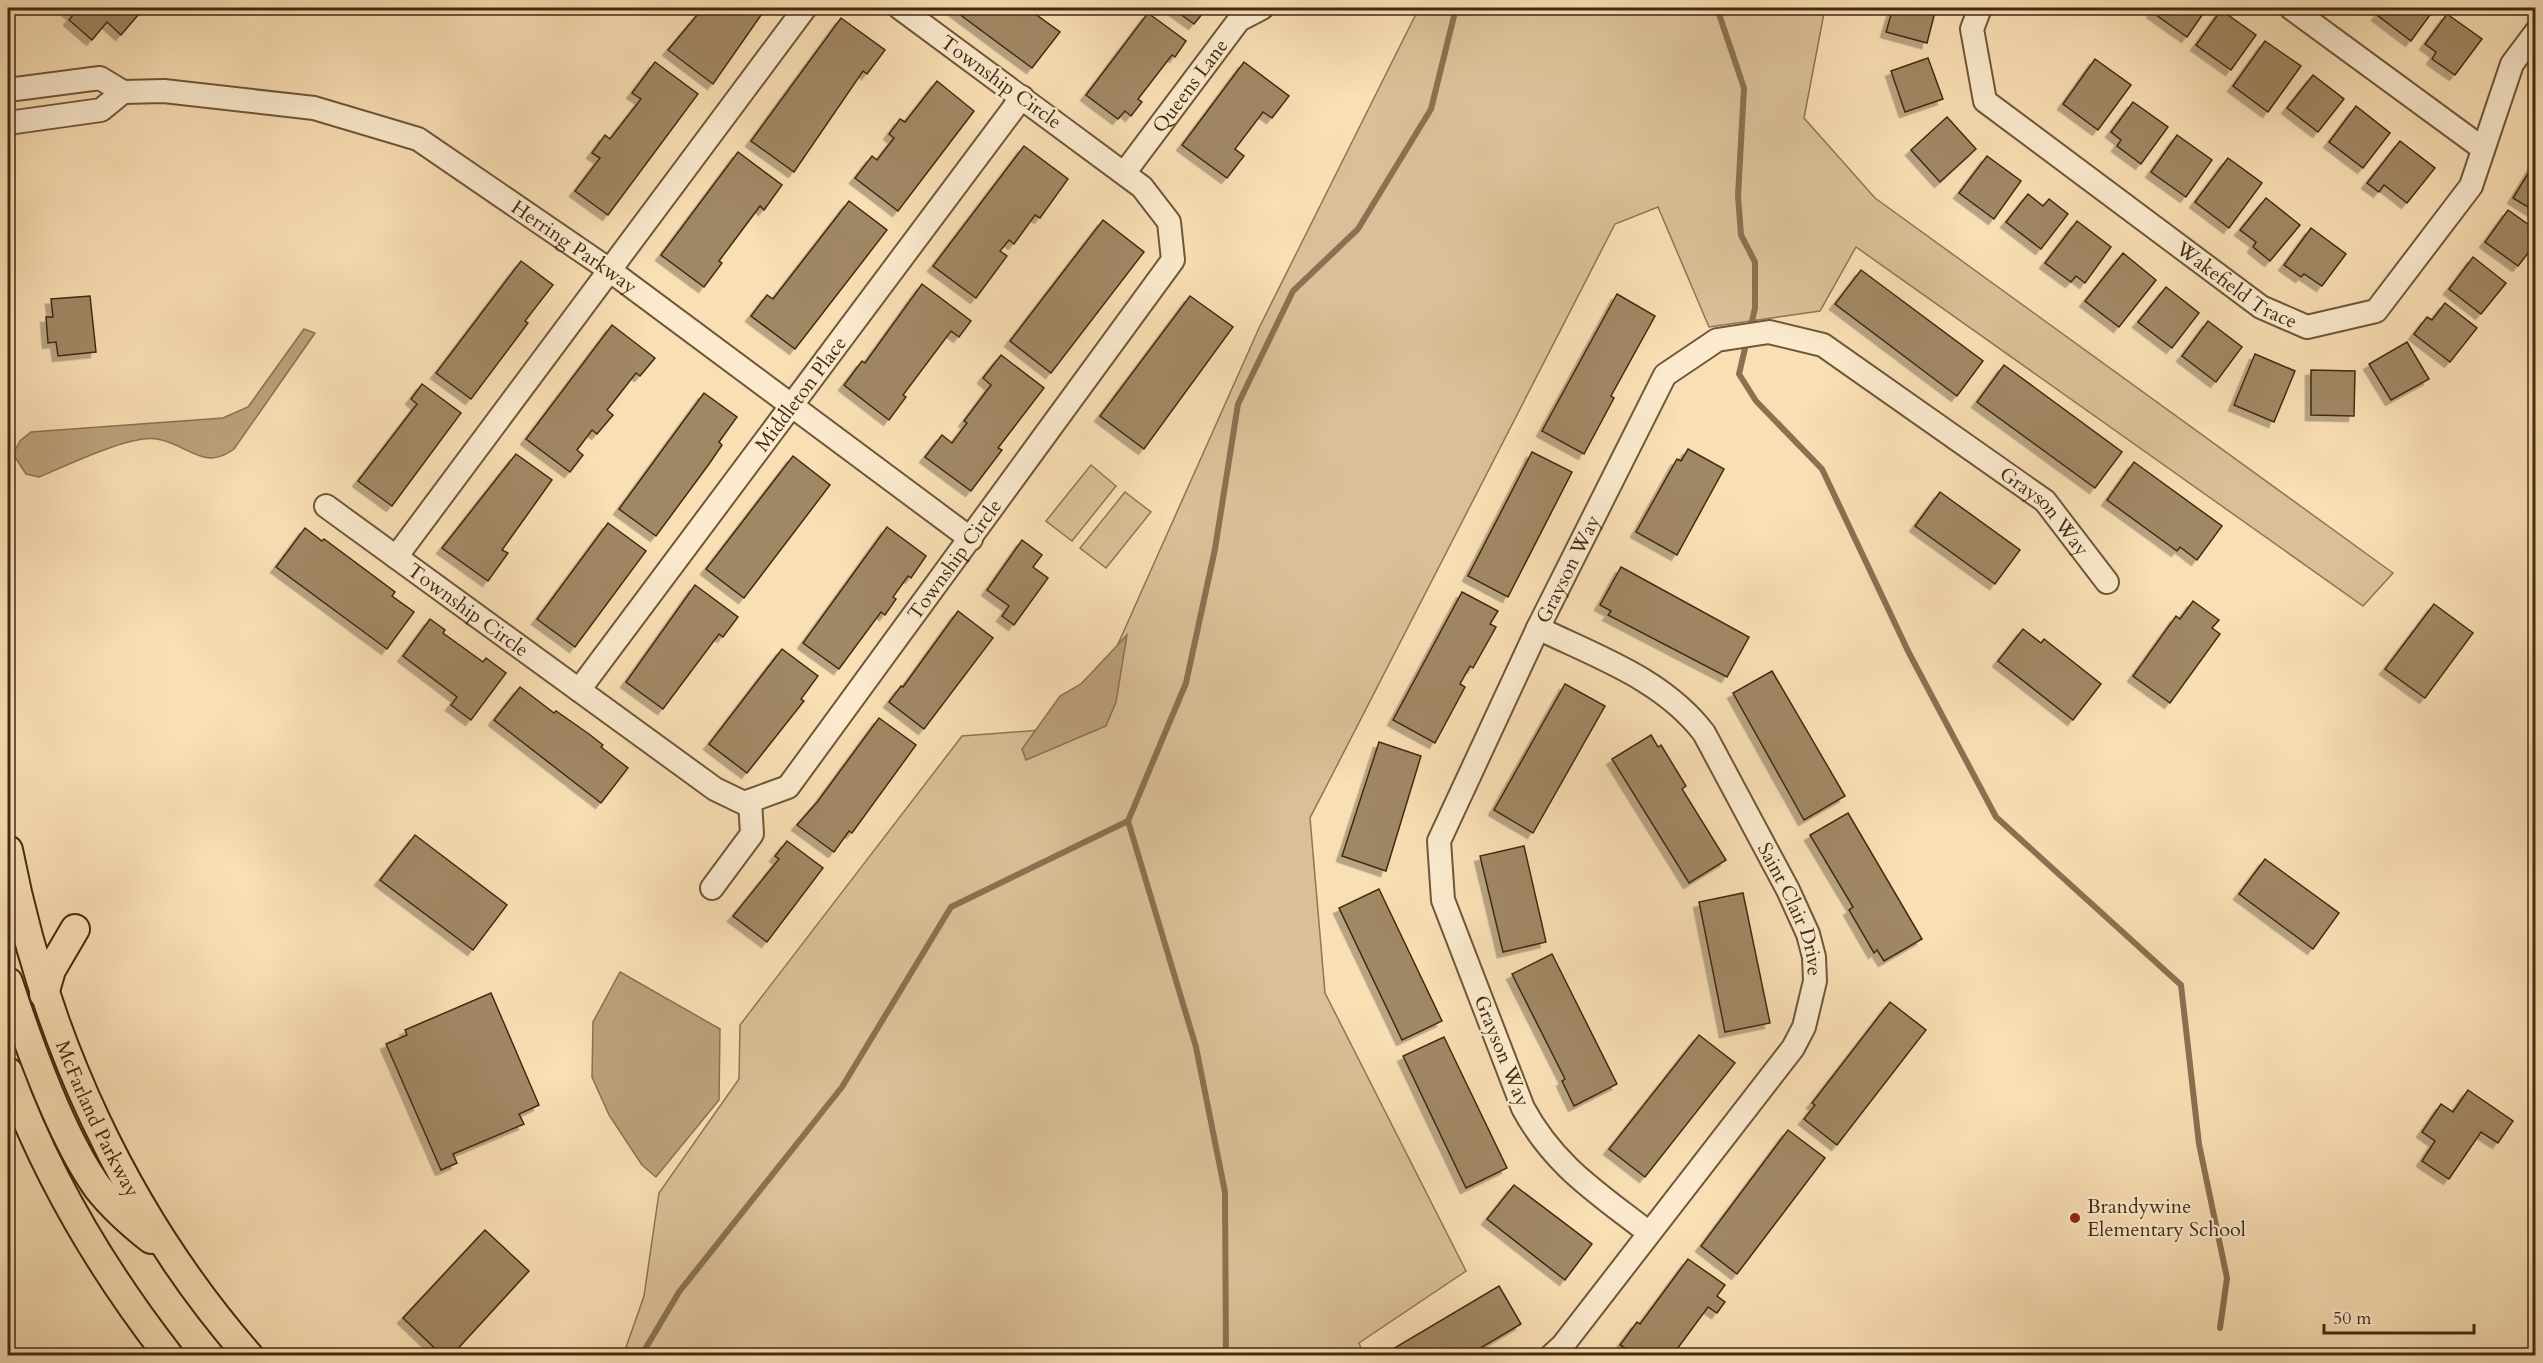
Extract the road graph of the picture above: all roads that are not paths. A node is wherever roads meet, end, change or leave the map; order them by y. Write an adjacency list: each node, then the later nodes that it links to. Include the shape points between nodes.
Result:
1 (805, 8): 13 (street, Township Circle)
2 (900, 8): 9 (street, Township Circle)
3 (1262, 8): 12 (street, Queens Lane, via 1239,21)
4 (1980, 8): 11 (street, Wakefield Trace, via 1972,29 1985,100 2261,307 2307,327 2376,311 2471,186)
5 (2292, 8): 11 (street)
6 (2535, 32): 11 (street, Wakefield Trace, via 2512,64)
7 (8, 90): 8 (street, Herring Parkway, via 100,78)
8 (123, 92): 10 (street, via 101,110); 13 (street, Herring Parkway, via 164,91 314,108 418,139)
9 (1022, 97): 12 (street, Township Circle); 14 (street, Middleton Place)
10 (8, 123)
11 (2482, 148)
12 (1125, 172): 16 (street, Township Circle, via 1142,187 1168,222 1173,260)
13 (608, 269): 14 (street, Herring Parkway); 17 (street, Township Circle)
14 (790, 404): 16 (street, Herring Parkway); 20 (street, Middleton Place)
15 (327, 506): 17 (street, Township Circle)
16 (971, 539): 21 (street, Township Circle, via 788,787)
17 (396, 556): 20 (street, Township Circle)
18 (2107, 582): 19 (street, Grayson Way, via 2045,501 1823,345 1769,333 1717,340 1665,375)
19 (1538, 628): 28 (street, Grayson Way, via 1439,841 1443,900 1535,1130 1562,1164); 28 (street, Saint Clair Drive, via 1652,684 1690,714 1788,890 1814,957 1811,1005 1793,1048)
20 (579, 690): 21 (street, Township Circle, via 715,789 744,803)
21 (750, 801): 23 (street, via 752,834)
22 (8, 850): 26 (main road, McFarland Parkway, via 27,940)
23 (712, 888)
24 (75, 929): 26 (main road, via 51,970)
25 (8, 982): 29 (main road, via 49,1090 86,1168 116,1207)
26 (44, 994): 29 (main road, McFarland Parkway, via 96,1122)
27 (8, 1072): 30 (main road, via 44,1156 80,1225 132,1307)
28 (1649, 1233): 32 (street, Saint Clair Drive)
29 (173, 1258): 31 (main road, McFarland Parkway)
30 (170, 1356)
31 (249, 1356)
32 (1551, 1356)

